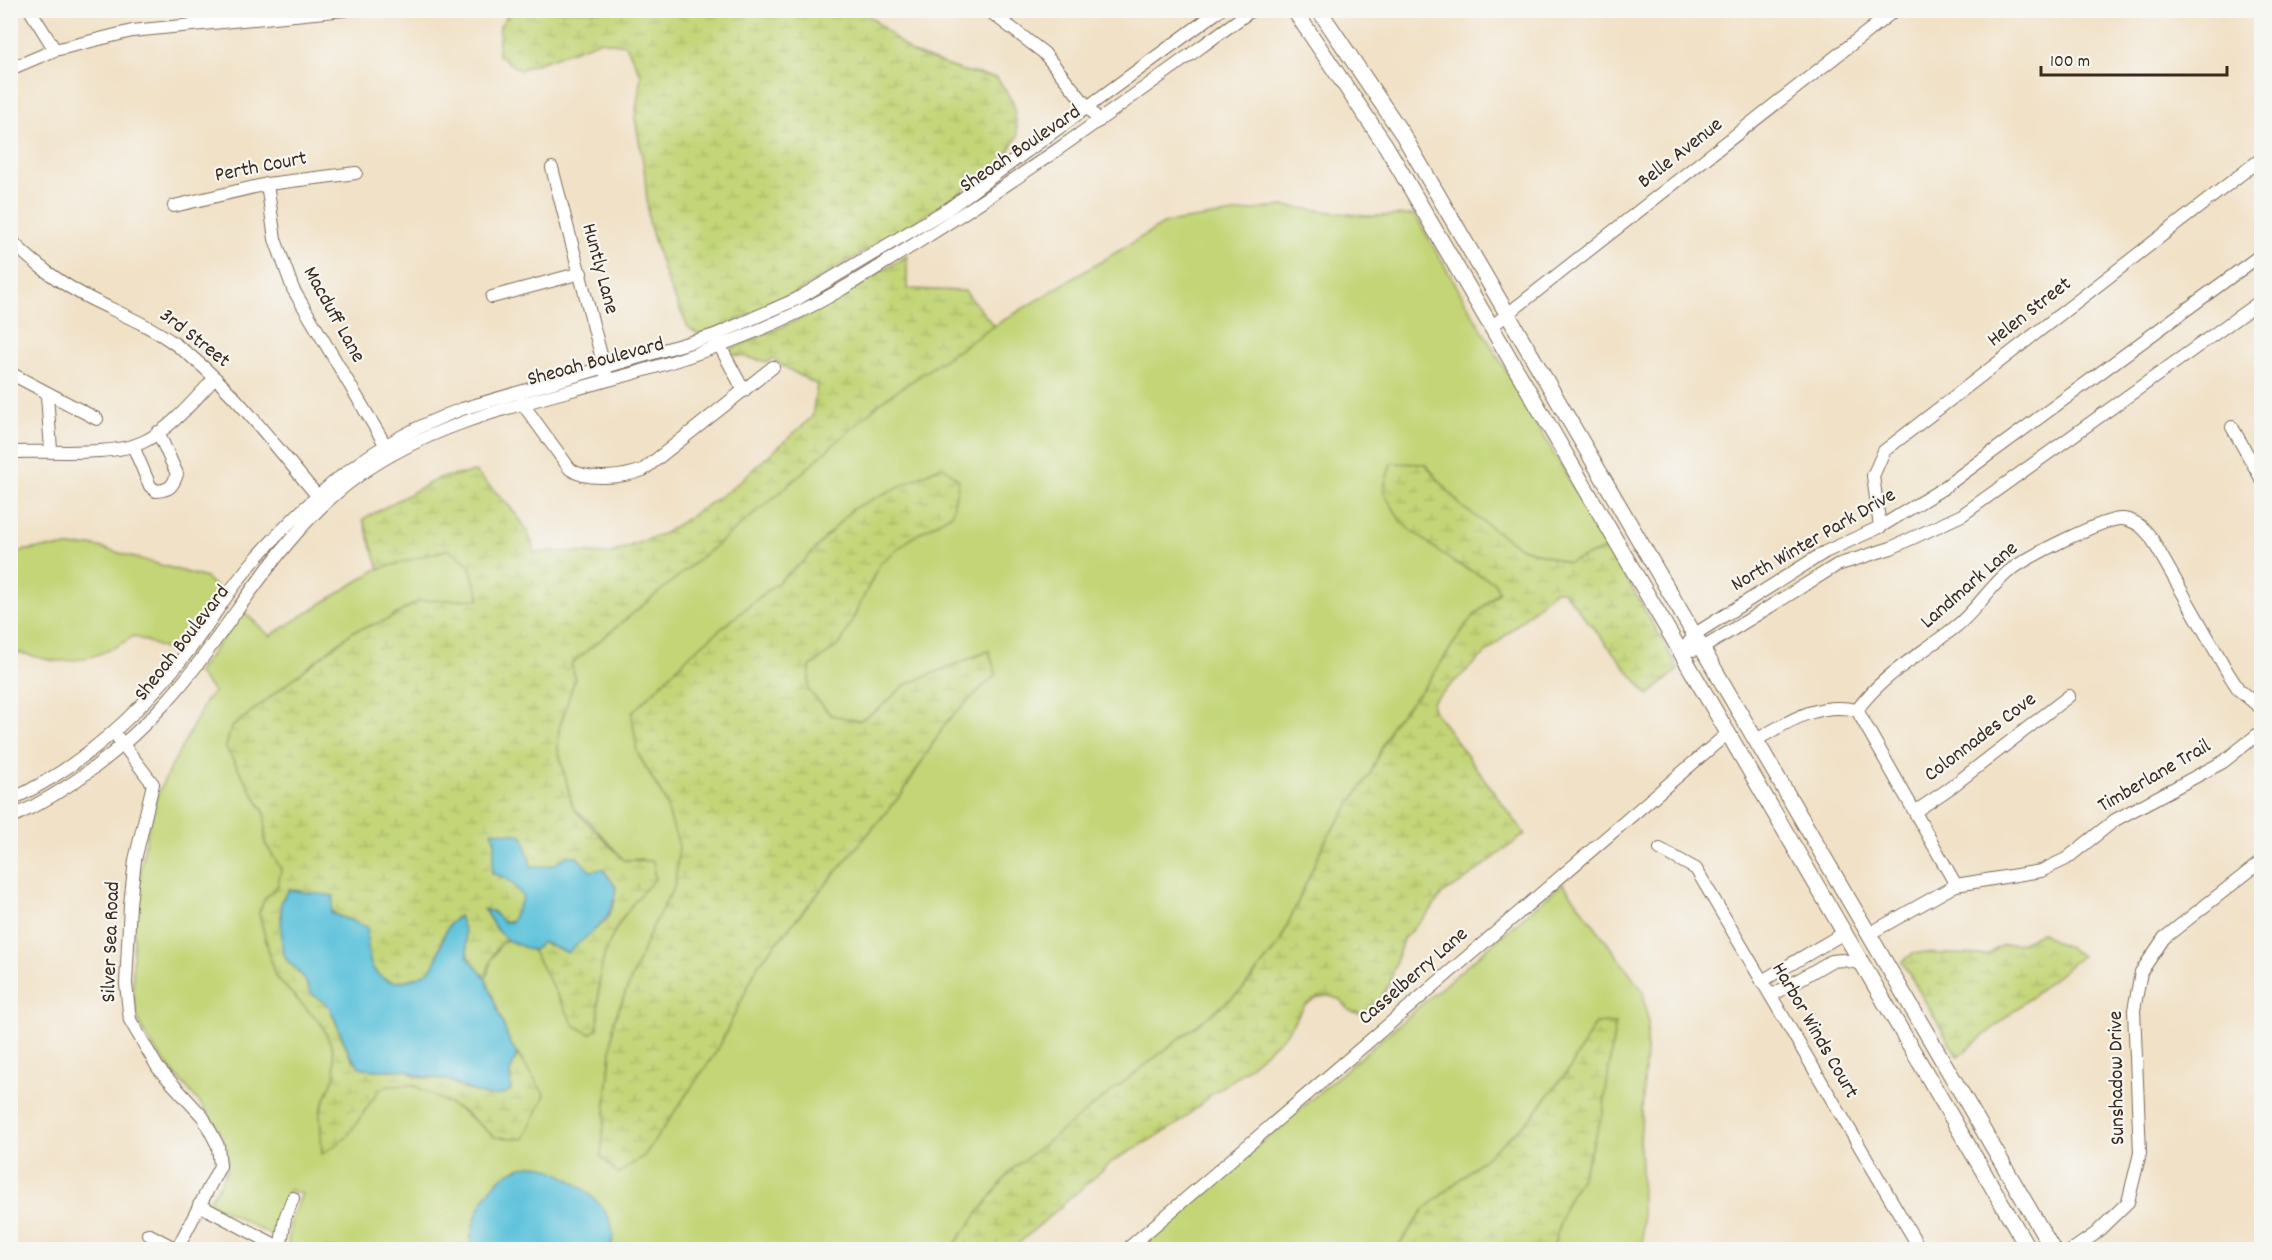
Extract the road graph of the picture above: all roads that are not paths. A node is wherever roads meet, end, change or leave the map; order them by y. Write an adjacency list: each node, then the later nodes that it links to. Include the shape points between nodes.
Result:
1 (30, 10): 9 (street)
2 (345, 10): 9 (street, via 132,31)
3 (988, 10): 11 (street, via 1044,53)
4 (1220, 10): 11 (street, Sheoah Boulevard)
5 (1252, 10): 12 (street, Sheoah Boulevard)
6 (1294, 10): 24 (main road, via 1386,146)
7 (1319, 10): 23 (main road, via 1395,122)
8 (1895, 10): 23 (street, Belle Avenue)
9 (55, 50): 10 (street)
10 (10, 69)
11 (1089, 105): 12 (street); 25 (street, Sheoah Boulevard, via 948,209 797,299)
12 (1099, 121): 25 (street, Sheoah Boulevard, via 862,277 801,312)
13 (2262, 158): 45 (street, Helen Street, via 1884,451 1873,476)
14 (552, 168): 20 (street, Huntly Lane)
15 (356, 173): 16 (street, Perth Court)
16 (267, 184): 17 (street, Perth Court); 40 (street, Macduff Lane, via 275,239 293,289)
17 (174, 206)
18 (10, 239): 29 (street, 3rd Street, via 51,274 175,344)
19 (2262, 254): 45 (street, North Winter Park Drive, via 1942,489)
20 (581, 273): 21 (street); 26 (street, Huntly Lane)
21 (492, 297)
22 (2262, 300): 47 (street, North Winter Park Drive, via 1962,514 1891,548 1837,565)
23 (1508, 315): 24 (street, Belle Avenue); 35 (main road)
24 (1491, 327): 31 (main road)
25 (717, 341): 26 (street, Sheoah Boulevard); 30 (street, Sheoah Boulevard); 32 (street)
26 (604, 367): 30 (street, Huntly Lane); 40 (street, Sheoah Boulevard, via 462,408 425,423)
27 (773, 367): 32 (street)
28 (10, 373): 33 (street)
29 (215, 378): 38 (street); 44 (street, 3rd Street)
30 (608, 381): 34 (street, Sheoah Boulevard)
31 (1523, 383): 35 (main road); 48 (main road)
32 (744, 391): 34 (street, via 643,470 586,477 570,469)
33 (47, 395): 36 (street); 41 (street)
34 (522, 403): 40 (street, Sheoah Boulevard)
35 (1564, 411): 46 (main road)
36 (97, 419)
37 (2232, 427): 43 (street)
38 (158, 432): 39 (street); 39 (street, via 177,474 174,485 166,490 156,491 150,486)
39 (133, 446): 41 (street, via 113,450)
40 (388, 449): 44 (street, Sheoah Boulevard, via 358,476)
41 (51, 450): 42 (street)
42 (10, 452)
43 (2262, 480)
44 (320, 500): 53 (street, Sheoah Boulevard, via 251,564 160,687); 56 (street, Sheoah Boulevard, via 167,701)
45 (1880, 527): 46 (street, North Winter Park Drive, via 1826,552)
46 (1695, 634): 47 (main road); 48 (street, North Winter Park Drive)
47 (1703, 648): 48 (street, North Winter Park Drive); 55 (main road)
48 (1681, 653): 54 (main road)
49 (2069, 696): 58 (street, Colonnades Cove)
50 (2262, 709): 51 (street, Landmark Lane, via 2239,690 2144,528 2120,519 2028,558 2007,573 1956,627 1886,676)
51 (1857, 710): 55 (street, via 1840,706 1812,710); 58 (street)
52 (2262, 731): 62 (street, Timberlane Trail, via 2223,762 2115,820 2066,859 2041,872)
53 (114, 733): 56 (street, Silver Sea Road); 57 (street, Sheoah Boulevard, via 65,770)
54 (1728, 733): 63 (main road); 77 (street, Casselberry Lane)
55 (1756, 740): 65 (main road)
56 (122, 744): 59 (street, Sheoah Boulevard, via 67,787); 73 (street, Silver Sea Road, via 153,784 135,860 130,904 126,984 130,1020 158,1068 203,1117 218,1146 220,1166)
57 (10, 800)
58 (1916, 811): 62 (street)
59 (10, 818)
60 (1660, 849): 70 (street, Harbor Winds Court, via 1696,869)
61 (2262, 861): 81 (street, Sunshadow Drive, via 2164,938 2141,972 2134,1010 2140,1153 2128,1202 2096,1234)
62 (1956, 885): 65 (street, Timberlane Trail)
63 (1829, 908): 64 (main road); 65 (main road, via 1855,931)
64 (1844, 933): 66 (street); 67 (main road); 68 (main road)
65 (1869, 934): 67 (main road)
66 (1798, 960): 69 (street); 70 (street)
67 (1884, 960): 80 (main road)
68 (1862, 964): 69 (street, via 1831,962); 79 (main road)
69 (1807, 975): 71 (street)
70 (1762, 981): 71 (street, Harbor Winds Court)
71 (1771, 996): 78 (street, Harbor Winds Court, via 1916,1242)
72 (293, 1198): 76 (street)
73 (199, 1205): 75 (street, Silver Sea Road); 76 (street)
74 (148, 1234): 75 (street, Silver Sea Road)
75 (177, 1249)
76 (280, 1249)
77 (1126, 1250)
78 (1916, 1250)
79 (2029, 1250)
80 (2053, 1250)
81 (2072, 1250)

